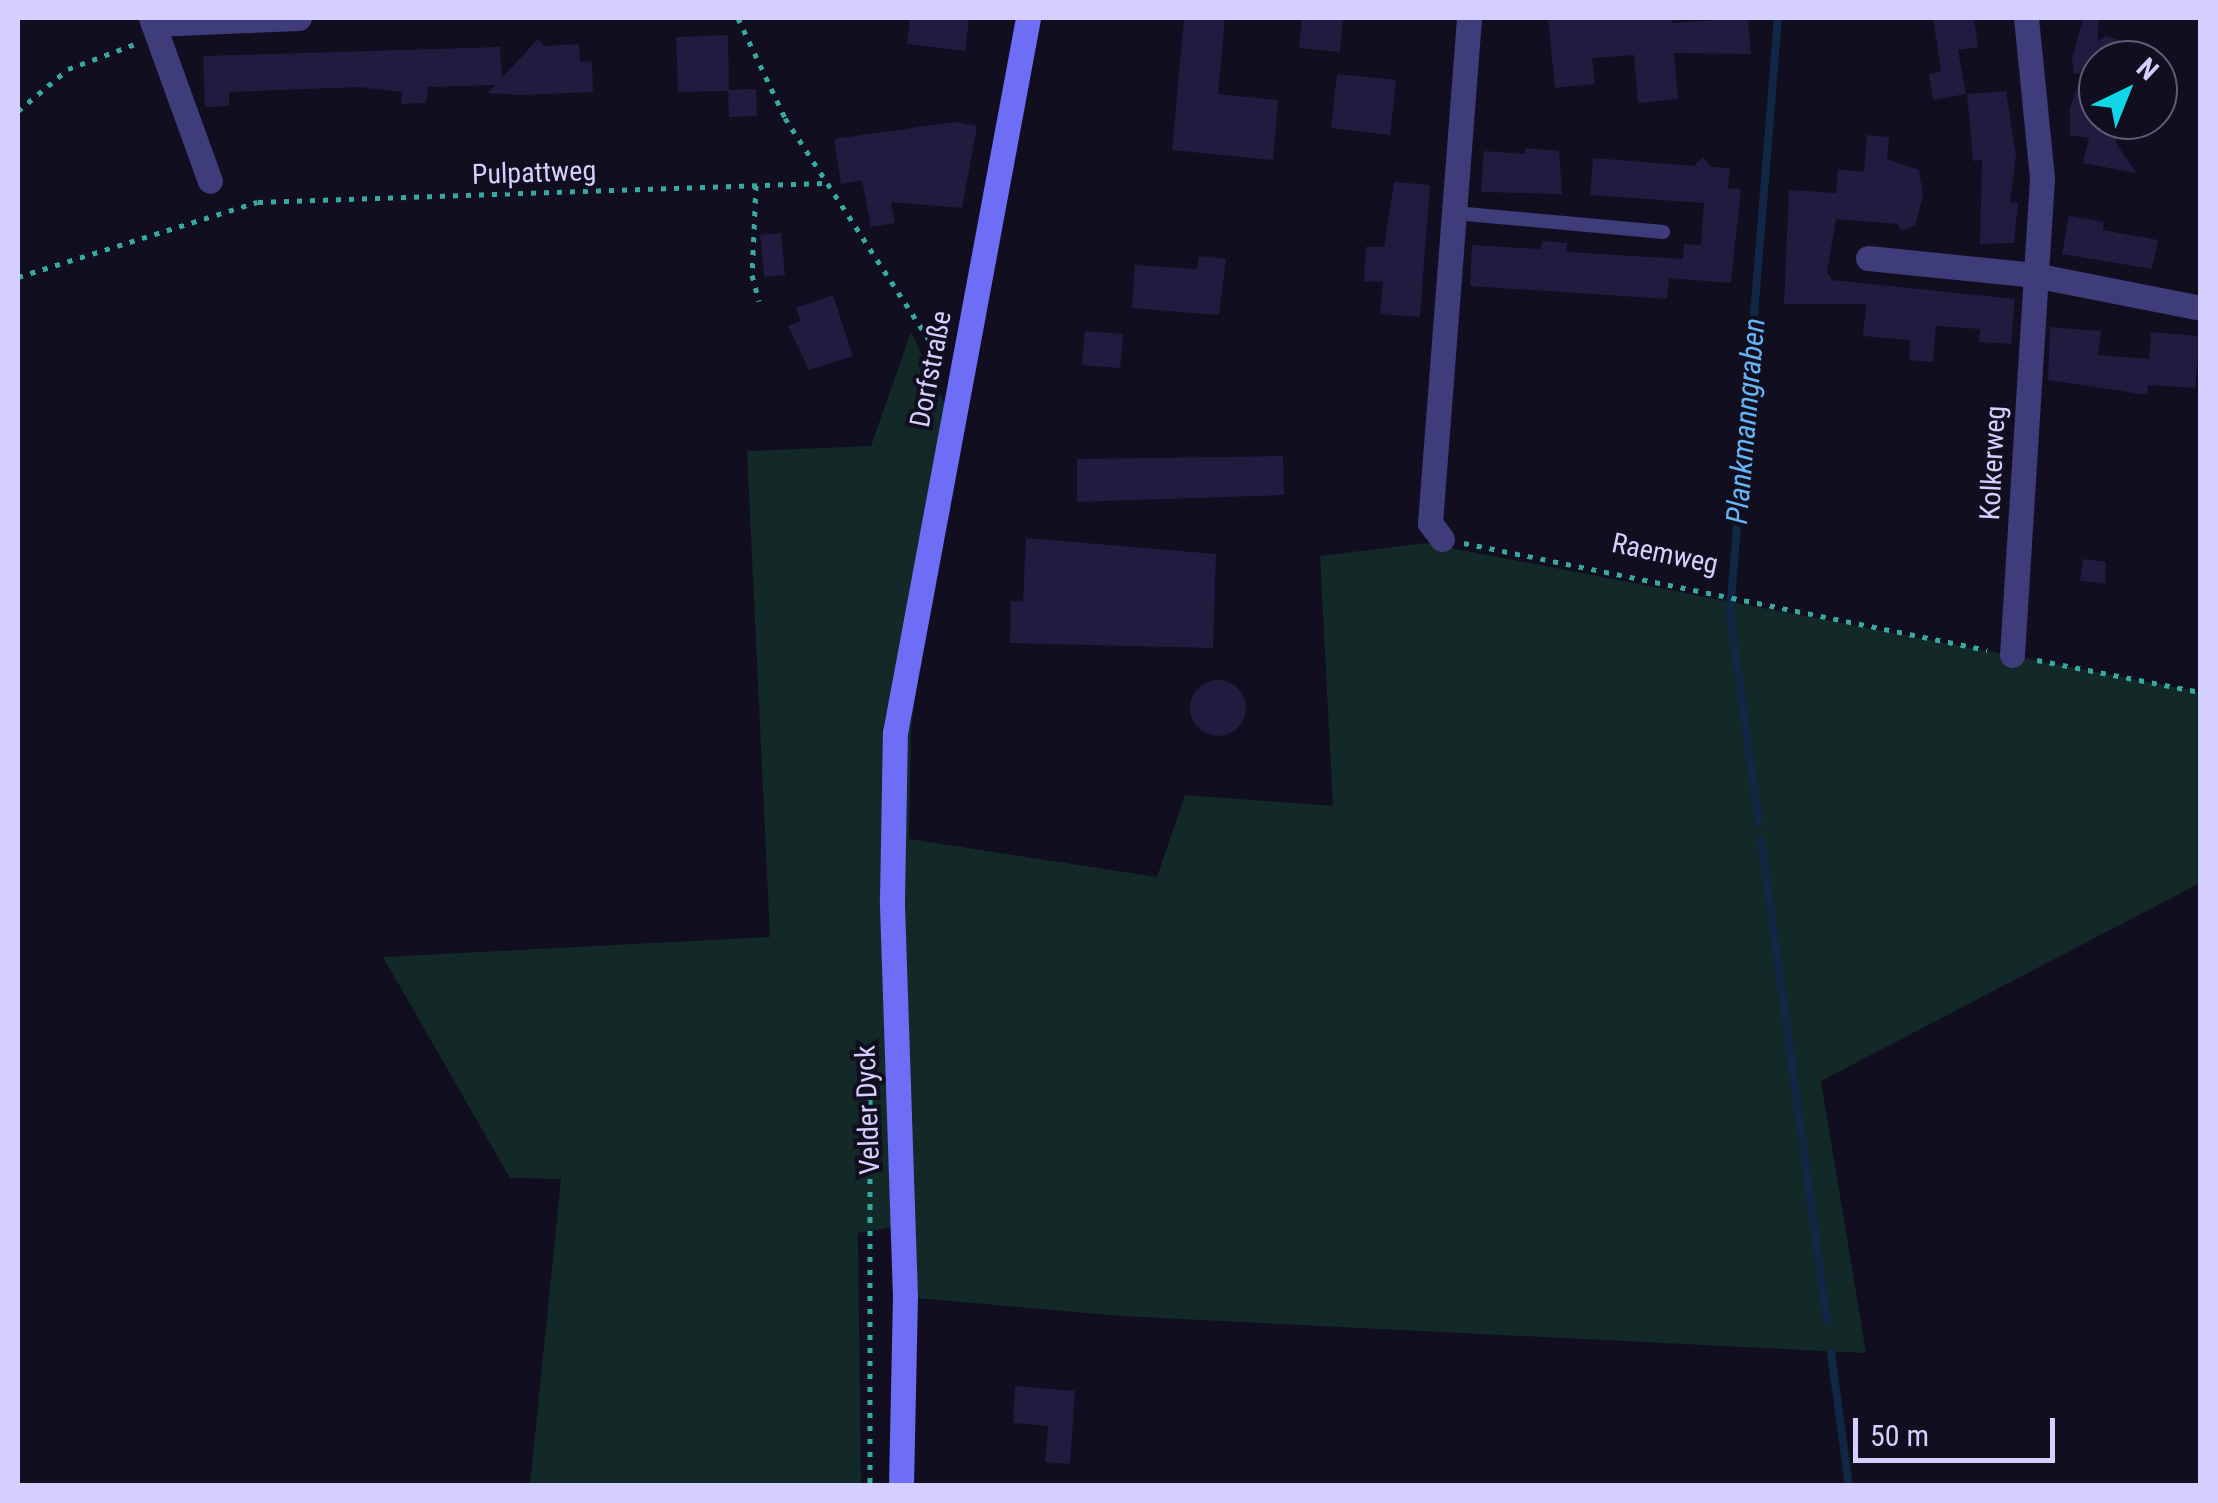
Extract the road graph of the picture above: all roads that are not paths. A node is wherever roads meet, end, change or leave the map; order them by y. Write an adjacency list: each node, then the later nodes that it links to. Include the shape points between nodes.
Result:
1 (299, 18): 5 (street)
2 (1028, 18): 14 (main road, Dorfstraße)
3 (1469, 18): 7 (street)
4 (2026, 18): 10 (street, Kolkerweg, via 2042,178)
5 (152, 21): 6 (street)
6 (210, 181)
7 (1454, 213): 8 (lane); 12 (street, via 1430,522)
8 (1663, 232)
9 (1868, 258): 10 (street)
10 (2034, 275): 11 (street); 13 (street, Kolkerweg)
11 (2200, 308)
12 (1442, 539)
13 (2012, 655)
14 (895, 732): 15 (main road, Velder Dyck, via 892,900 905,1297)
15 (901, 1486)

